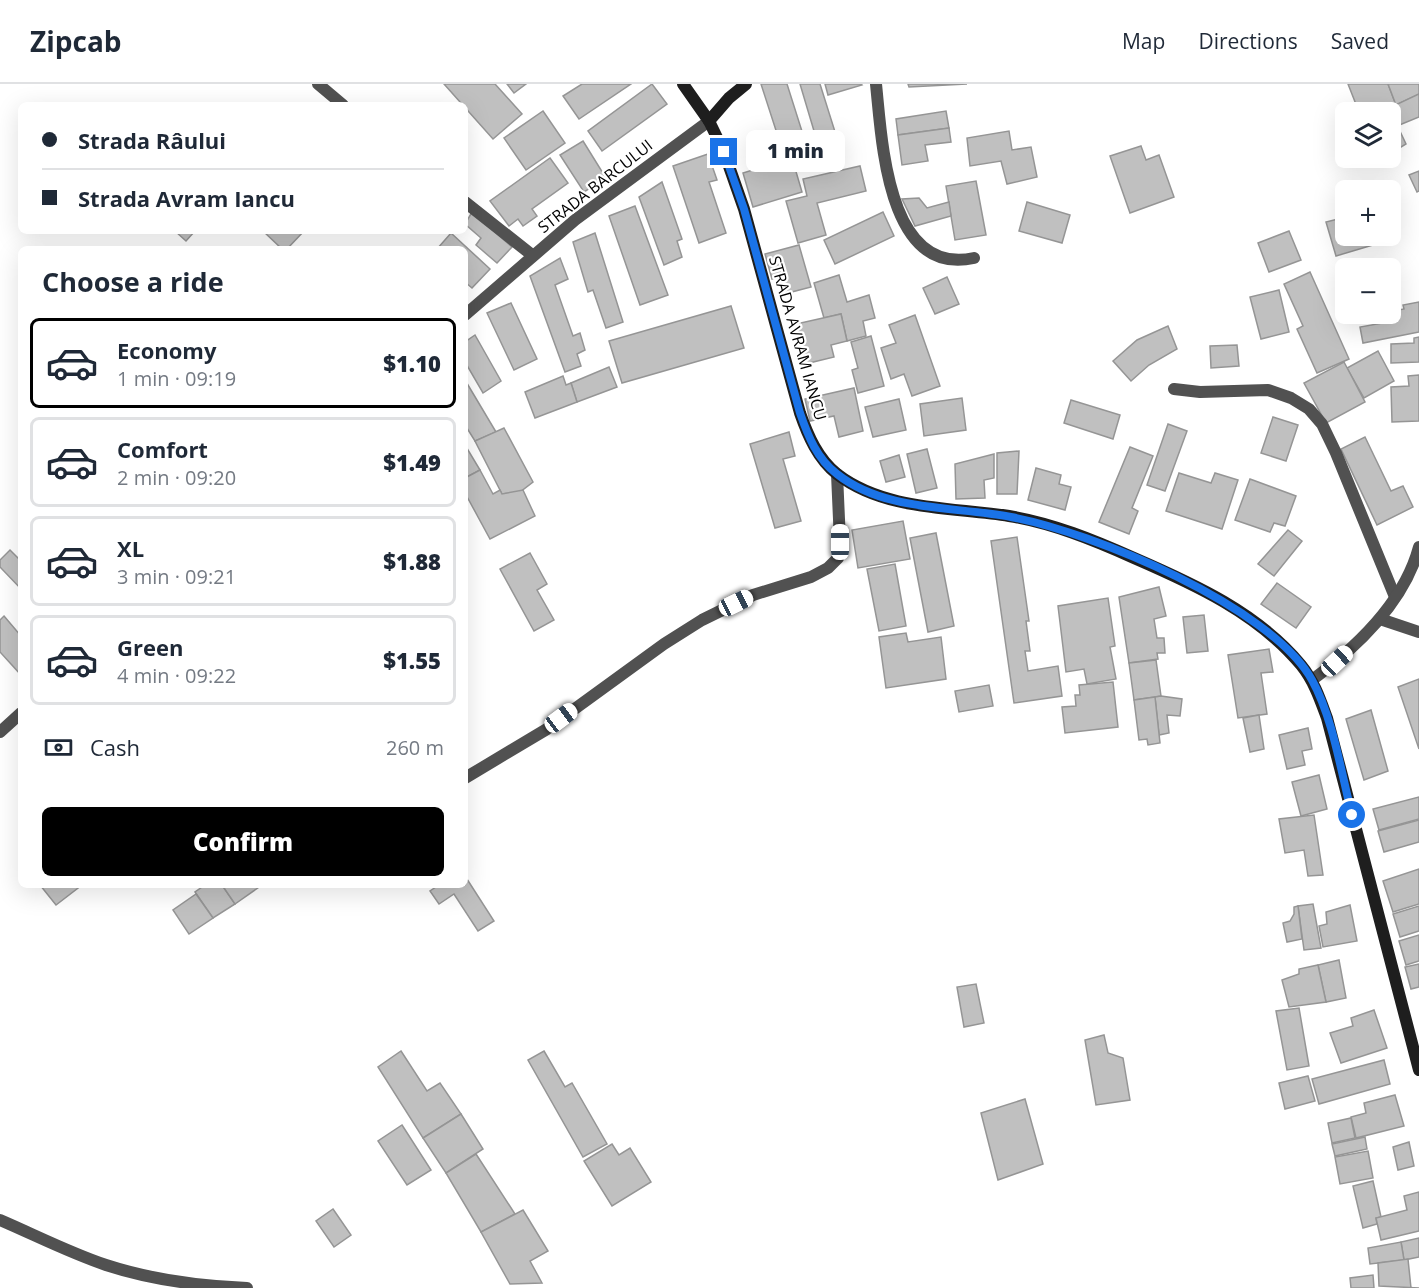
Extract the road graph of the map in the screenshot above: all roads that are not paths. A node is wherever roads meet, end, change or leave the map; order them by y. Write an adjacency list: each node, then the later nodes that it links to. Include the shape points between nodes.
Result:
1 (318, 84): 5 (street)
2 (683, 84): 6 (main road, STRADA AVRAM IANCU)
3 (746, 84): 6 (main road, STRADA BARCULUI)
4 (876, 84): 9 (street, via 888,175 897,208 909,231 922,246 949,261)
5 (339, 102)
6 (709, 120): 8 (street, STRADA BARCULUI); 12 (main road, STRADA AVRAM IANCU, via 744,209 800,413 820,457)
7 (468, 204): 8 (street)
8 (532, 255): 10 (street, STRADA BARCULUI)
9 (974, 258)
10 (468, 312)
11 (1174, 389): 14 (street, via 1269,390 1292,398 1309,410 1322,424 1336,453)
12 (837, 474): 17 (main road, STRADA AVRAM IANCU, via 891,499 1038,522 1115,550 1191,583 1237,611 1288,651); 20 (street, via 840,542 838,558 828,568 753,595 702,620 547,729)
13 (1419, 547): 14 (street)
14 (1395, 597): 15 (street)
15 (1380, 619): 16 (street); 17 (street)
16 (1419, 632)
17 (1312, 680): 21 (main road, STRADA AVRAM IANCU, via 1327,718)
18 (18, 716): 19 (street)
19 (0, 732)
20 (468, 776)
21 (1419, 1070)
22 (0, 1220): 23 (street, via 104,1264 146,1276 177,1283)
23 (247, 1288)

